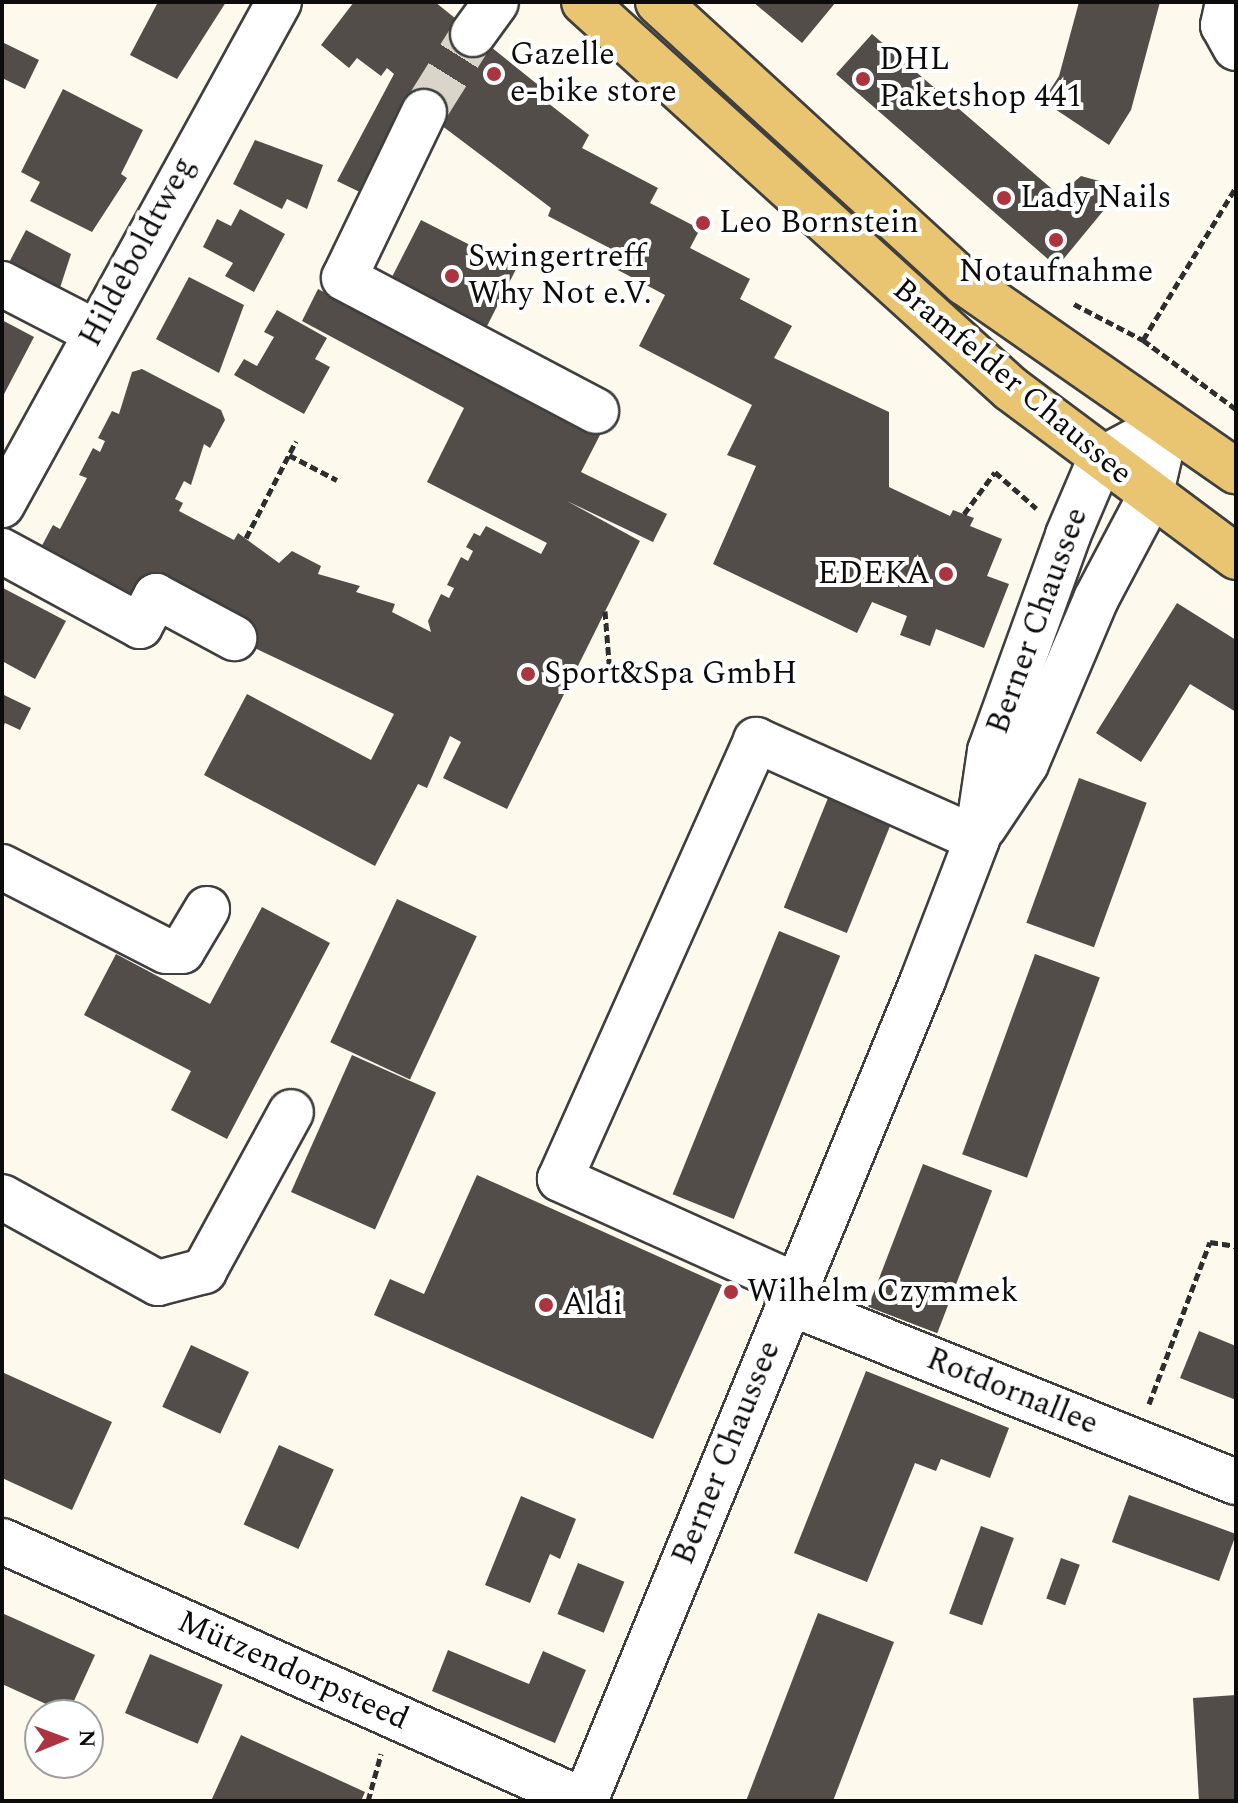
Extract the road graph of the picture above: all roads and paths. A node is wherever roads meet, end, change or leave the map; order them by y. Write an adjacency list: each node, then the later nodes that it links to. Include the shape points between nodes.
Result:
1 (279, 2): 9 (street, Hildeboldtweg)
2 (584, 2): 15 (main road, Bramfelder Chaussee, via 1011,389)
3 (658, 2): 12 (main road, Bramfelder Chaussee, via 965,283)
4 (1228, 2): 5 (street, via 1223,25)
5 (1236, 48)
6 (424, 112): 11 (street, via 344,278)
7 (1236, 187): 10 (path, via 1143,340)
8 (2, 284): 9 (street)
9 (95, 332): 19 (street, Hildeboldtweg)
10 (1236, 409)
11 (596, 411)
12 (1167, 424): 15 (street); 16 (main road, Bramfelder Chaussee); 18 (street, Berner Chaussee)
13 (296, 441): 14 (path)
14 (289, 455): 17 (path); 22 (path)
15 (1100, 460): 18 (main road, Bramfelder Chaussee); 21 (street, Berner Chaussee)
16 (1236, 471)
17 (337, 480)
18 (1150, 497): 24 (main road, Bramfelder Chaussee); 28 (street, Berner Chaussee, via 1096,599 1026,764)
19 (2, 505)
20 (964, 514): 21 (path, via 995,472)
21 (1068, 535): 28 (street, Berner Chaussee, via 990,751)
22 (246, 538)
23 (2, 551): 26 (street, via 140,626 156,596)
24 (1236, 557)
25 (605, 611): 27 (path)
26 (234, 638)
27 (610, 674)
28 (977, 839): 34 (street, Berner Chaussee); 34 (street, Rotdornallee, via 756,740 560,1179)
29 (2, 867): 30 (street, via 166,951 182,951)
30 (207, 909)
31 (291, 1112): 32 (street, via 204,1271 158,1283)
32 (2, 1197)
33 (1236, 1246): 35 (path, via 1210,1242)
34 (791, 1294): 35 (street, Rotdornallee); 38 (street, Berner Chaussee)
35 (1135, 1441): 36 (street, Rotdornallee)
36 (1236, 1482)
37 (2, 1541): 38 (street, Mützendorpsteed)
38 (585, 1801)

